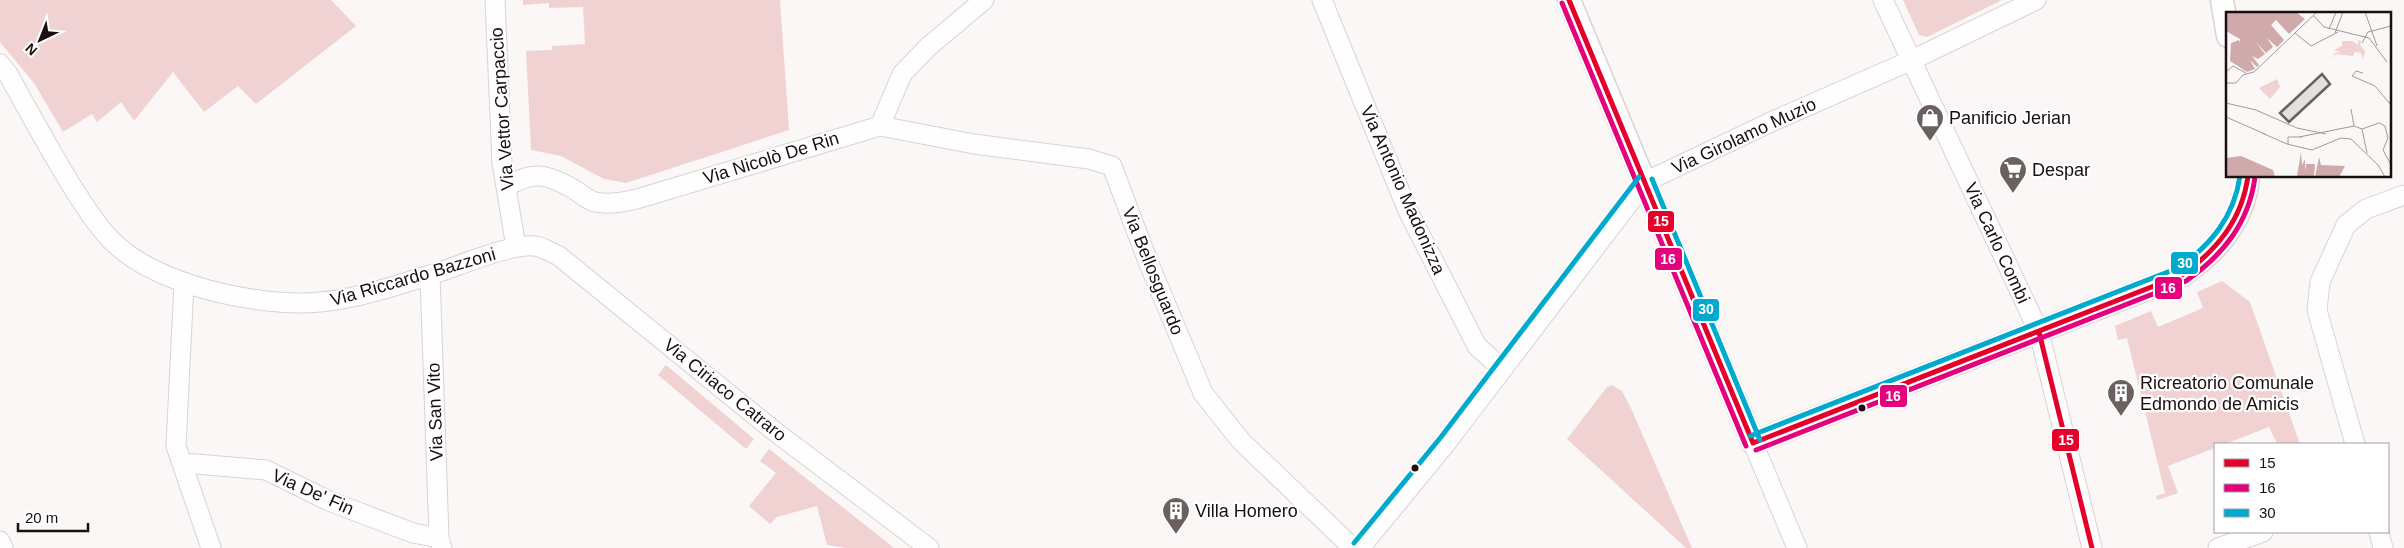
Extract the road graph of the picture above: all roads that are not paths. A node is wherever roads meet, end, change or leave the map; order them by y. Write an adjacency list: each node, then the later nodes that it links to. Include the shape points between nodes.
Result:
1 (495, 0): 14 (street, Via Vettor Carpaccio, via 502,163)
2 (984, 0): 11 (street, via 928,47 902,74)
3 (1322, 0): 20 (street, Via Antonio Madonizza, via 1408,211 1477,346)
4 (1569, 0): 13 (street)
5 (1883, 0): 9 (street, Via Carlo Combi)
6 (2036, 0): 9 (street, Via Girolamo Muzio)
7 (2222, 0): 8 (street)
8 (2226, 24)
9 (1912, 60): 13 (street, Via Girolamo Muzio); 19 (street, Via Carlo Combi)
10 (0, 64): 18 (street, Via Riccardo Bazzoni, via 52,155 91,216 111,240 157,272)
11 (880, 126): 14 (street, Via Nicolò De Rin, via 638,199 610,204 592,201 562,182 536,175 521,177); 31 (street, Via Bellosguardo, via 974,144 1089,158 1112,166 1146,259 1203,393 1241,441)
12 (2248, 178): 19 (street, via 2247,197 2221,243 2202,262 2182,275)
13 (1645, 182): 20 (street, Via Girolamo Muzio); 21 (street)
14 (506, 187): 16 (street, Via Vettor Carpaccio)
15 (2404, 195): 22 (street, via 2366,209 2346,225 2320,282 2317,310)
16 (516, 247): 17 (street, Via Riccardo Bazzoni); 30 (street, Via Ciriaco Catraro, via 535,246 559,256 773,430)
17 (430, 275): 18 (street, Via Riccardo Bazzoni, via 322,302 295,304 257,300); 27 (street, Via San Vito)
18 (184, 283): 23 (street, via 176,446)
19 (2039, 332): 21 (street); 34 (street, Via Carlo Combi)
20 (1502, 369): 32 (street, Via Girolamo Muzio)
21 (1753, 443): 33 (street)
22 (2355, 443)
23 (184, 463): 27 (street, Via De' Fin, via 266,470 329,501); 29 (street)
24 (2260, 533): 35 (street)
25 (2379, 533): 36 (street)
26 (0, 541): 28 (street)
27 (440, 543)
28 (3, 548)
29 (212, 548)
30 (929, 548)
31 (1353, 548)
32 (1360, 548)
33 (1797, 548)
34 (2092, 548)
35 (2218, 548)
36 (2383, 548)

